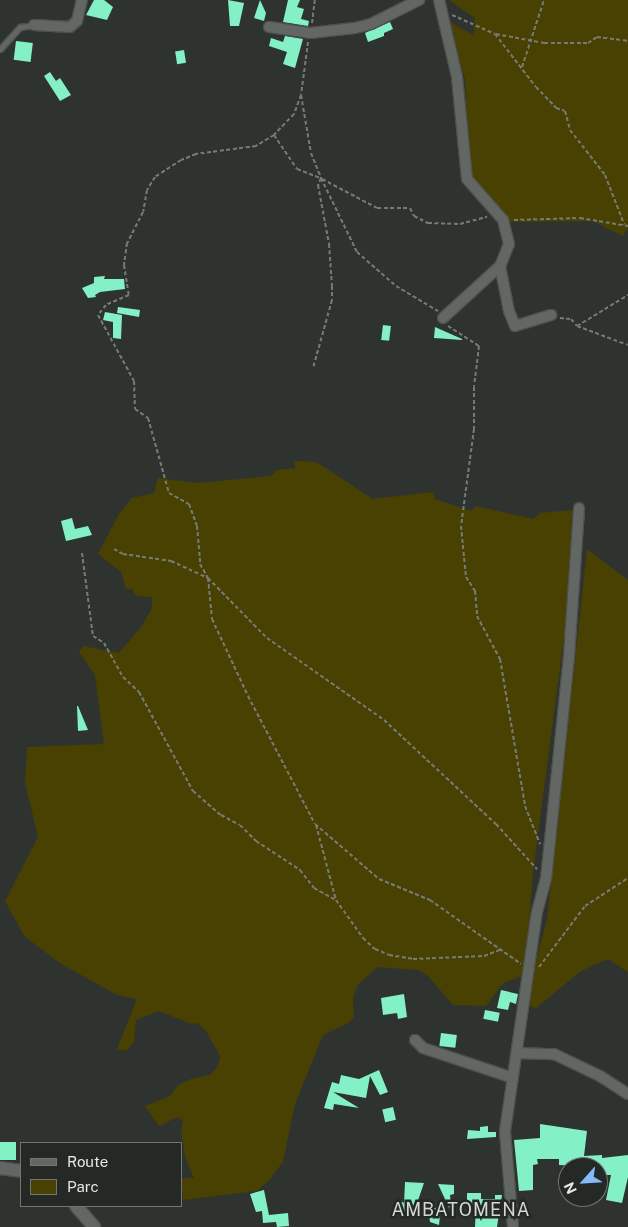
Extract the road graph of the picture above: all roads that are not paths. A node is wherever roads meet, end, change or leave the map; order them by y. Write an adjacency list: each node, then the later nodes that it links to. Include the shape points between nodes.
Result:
1 (82, 0): 4 (street, via 77,21 70,28)
2 (419, 0): 5 (street, via 371,24 310,33)
3 (439, 0): 7 (street, via 458,77 467,179 503,220 509,244)
4 (34, 25): 6 (lane, via 20,27)
5 (268, 27)
6 (0, 49)
7 (500, 266): 8 (street, via 515,326); 9 (street)
8 (551, 315)
9 (443, 318)
10 (579, 508): 12 (street, via 569,656 546,879)
11 (416, 1040): 13 (street, via 423,1048)
12 (517, 1053): 13 (street); 14 (street, via 554,1054 600,1076)
13 (513, 1078): 19 (street, via 505,1131)
14 (628, 1094)
15 (0, 1168): 16 (street)
16 (20, 1172)
17 (77, 1207): 18 (street)
18 (94, 1227)
19 (513, 1227)

